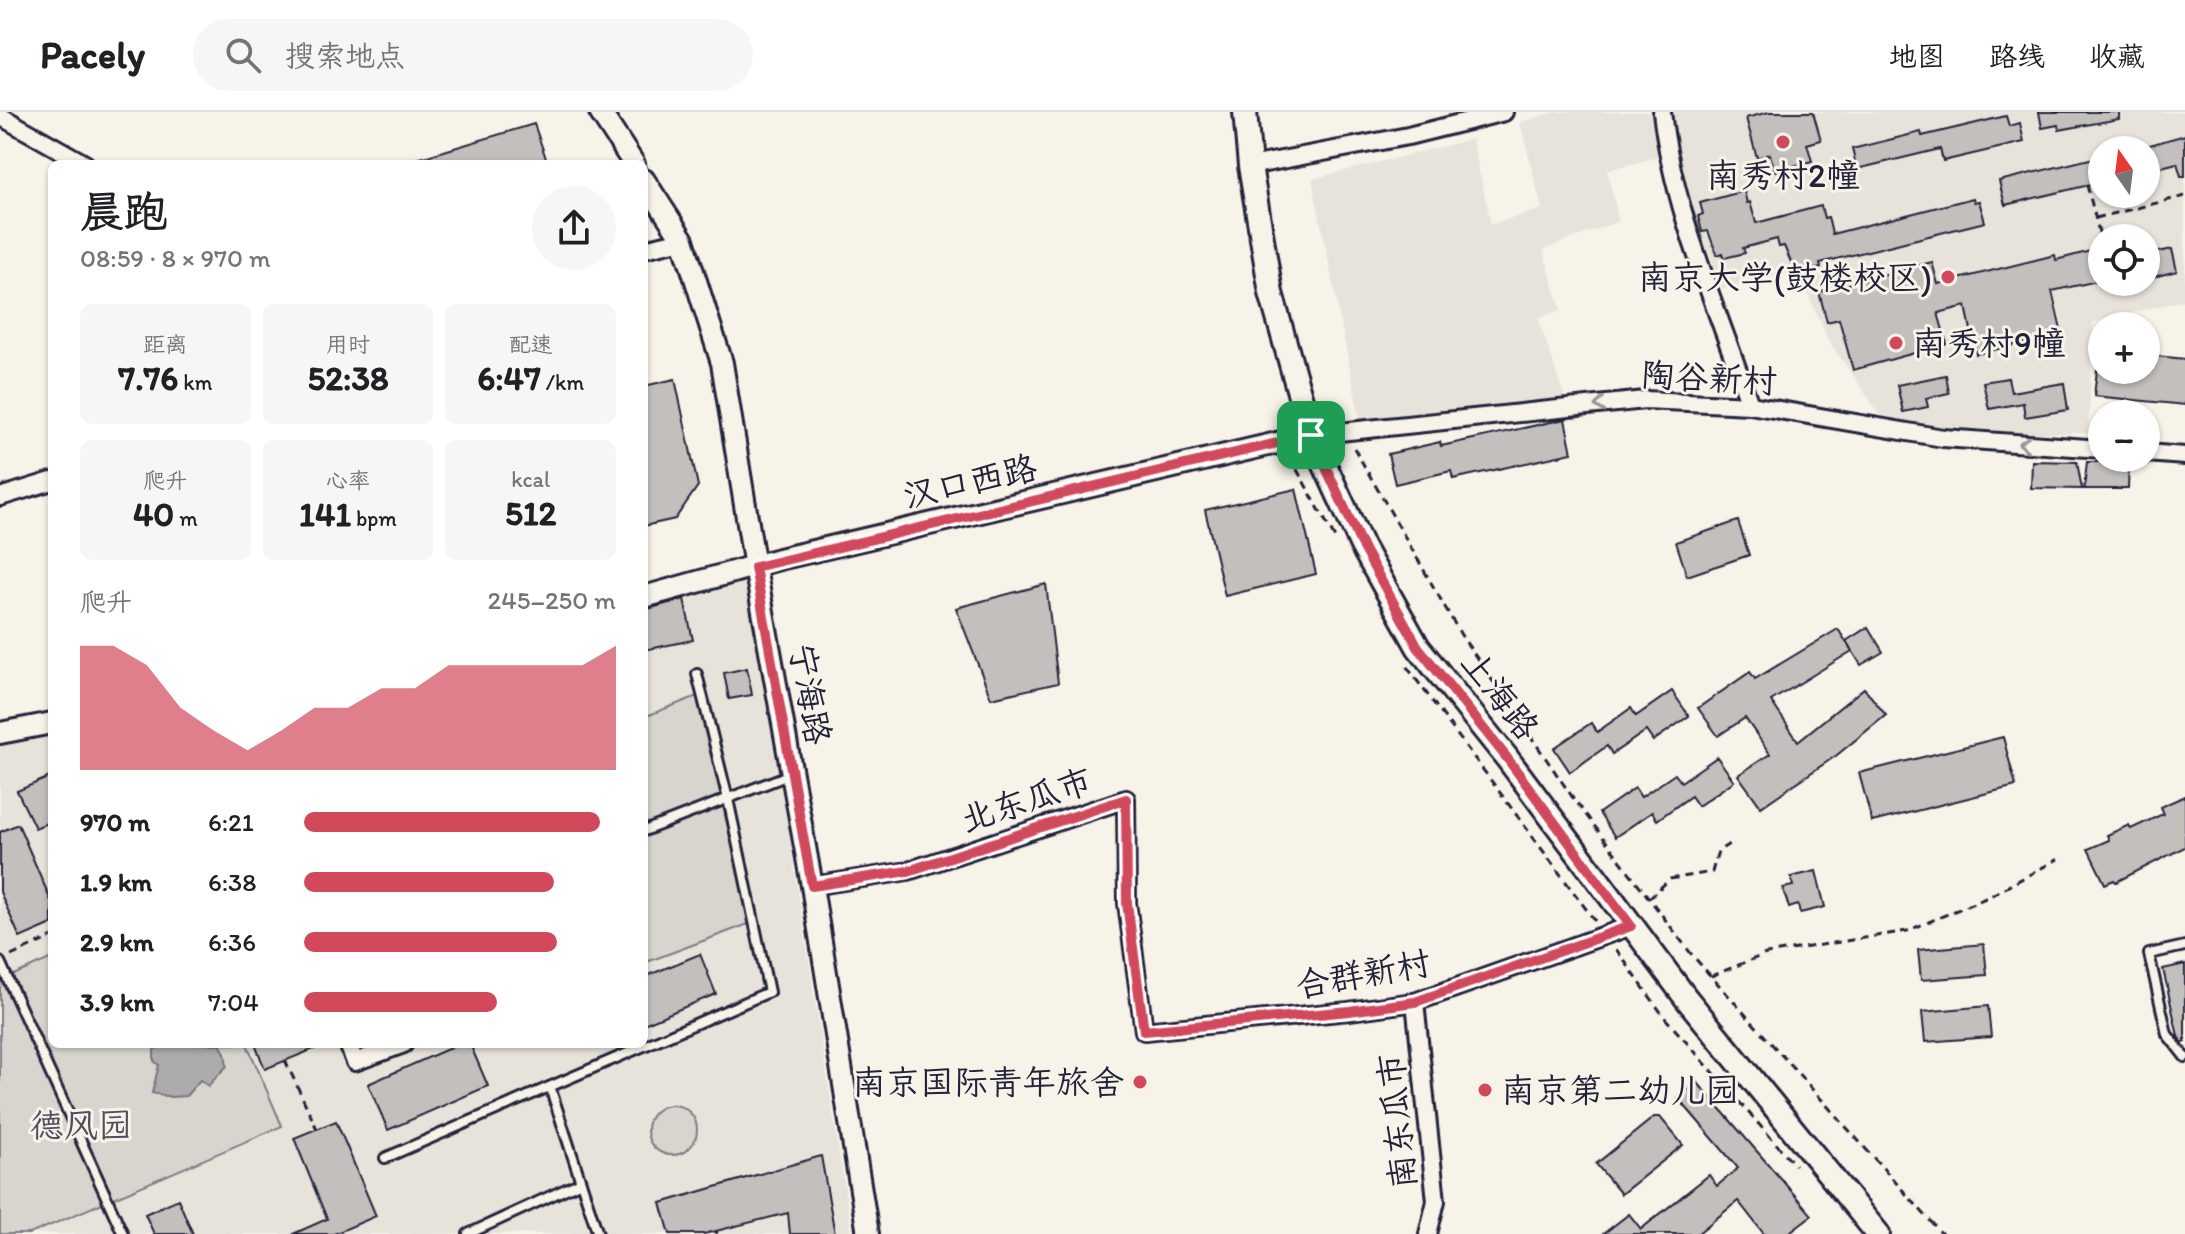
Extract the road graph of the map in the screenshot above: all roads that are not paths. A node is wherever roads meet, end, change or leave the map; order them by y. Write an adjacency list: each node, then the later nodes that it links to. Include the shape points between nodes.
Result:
1 (600, 112): 7 (street)
2 (1245, 112): 8 (main road, 上海路)
3 (1504, 112): 8 (street)
4 (1662, 112): 12 (street, via 1685,221)
5 (0, 116): 6 (street)
6 (78, 160)
7 (631, 160)
8 (1250, 166): 13 (main road, 上海路, via 1271,293)
9 (648, 186): 10 (street, 宁海路)
10 (683, 240): 11 (street); 19 (street, 宁海路, via 722,363)
11 (648, 248)
12 (1750, 405): 13 (street, 陶谷新村, one-way to 13, via 1645,400); 14 (street, 陶谷新村, one-way to 12, via 1943,438)
13 (1311, 435): 19 (street, 汉口西路); 28 (main road, 上海路, via 1362,546 1418,647)
14 (2088, 448)
15 (2160, 454): 16 (street)
16 (2185, 456)
17 (48, 482): 18 (street)
18 (0, 497)
19 (755, 567): 20 (street, 汉口西路); 24 (street, 宁海路)
20 (648, 596)
21 (697, 674): 25 (lane)
22 (48, 724): 23 (street)
23 (0, 733)
24 (792, 774): 25 (lane); 27 (street, 宁海路)
25 (728, 799): 26 (lane); 33 (lane, via 769,992)
26 (648, 829)
27 (812, 886): 32 (street, 北东瓜市, via 908,871 1126,799 1127,903); 44 (street, 宁海路)
28 (1631, 926): 31 (street, 合群新村); 46 (main road, 上海路)
29 (2185, 946): 37 (lane, via 2149,954 2167,1034)
30 (0, 961): 41 (lane)
31 (1415, 1002): 32 (street, 合群新村); 45 (street, 南东瓜市, via 1436,1201)
32 (1144, 1031)
33 (648, 1044)
34 (350, 1048): 35 (street, via 355,1062)
35 (393, 1048)
36 (640, 1048): 38 (lane)
37 (2185, 1057)
38 (550, 1087): 39 (lane); 40 (lane)
39 (385, 1158)
40 (581, 1182): 42 (lane); 43 (lane)
41 (123, 1234)
42 (468, 1234)
43 (598, 1234)
44 (868, 1234)
45 (1428, 1234)
46 (1878, 1234)

